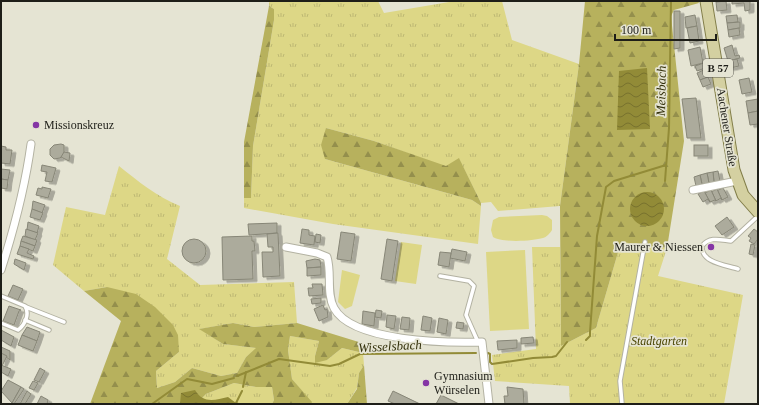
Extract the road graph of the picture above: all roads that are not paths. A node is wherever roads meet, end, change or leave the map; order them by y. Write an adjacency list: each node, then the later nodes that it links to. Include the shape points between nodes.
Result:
1 (706, 1): 3 (main road, Aachener Straße / B 57)
2 (31, 144): 9 (street, via 26,182)
3 (737, 181): 4 (street, Aachener Straße); 5 (main road, Aachener Straße / B 57, via 743,195)
4 (693, 190)
5 (758, 214): 8 (lane, via 731,241 713,239 702,246 704,255 709,260)
6 (645, 242): 19 (lane, via 620,381)
7 (286, 247): 17 (street, via 327,257 331,302 342,319 360,330 442,343)
8 (738, 269)
9 (1, 270)
10 (440, 276): 17 (lane, via 469,281 474,286 466,315)
11 (1, 296): 12 (lane)
12 (26, 307): 13 (lane, via 28,314); 14 (lane)
13 (25, 320): 15 (lane, via 18,330); 16 (lane)
14 (64, 322)
15 (1, 323)
16 (49, 330)
17 (480, 342): 18 (street)
18 (489, 404)
19 (622, 404)

